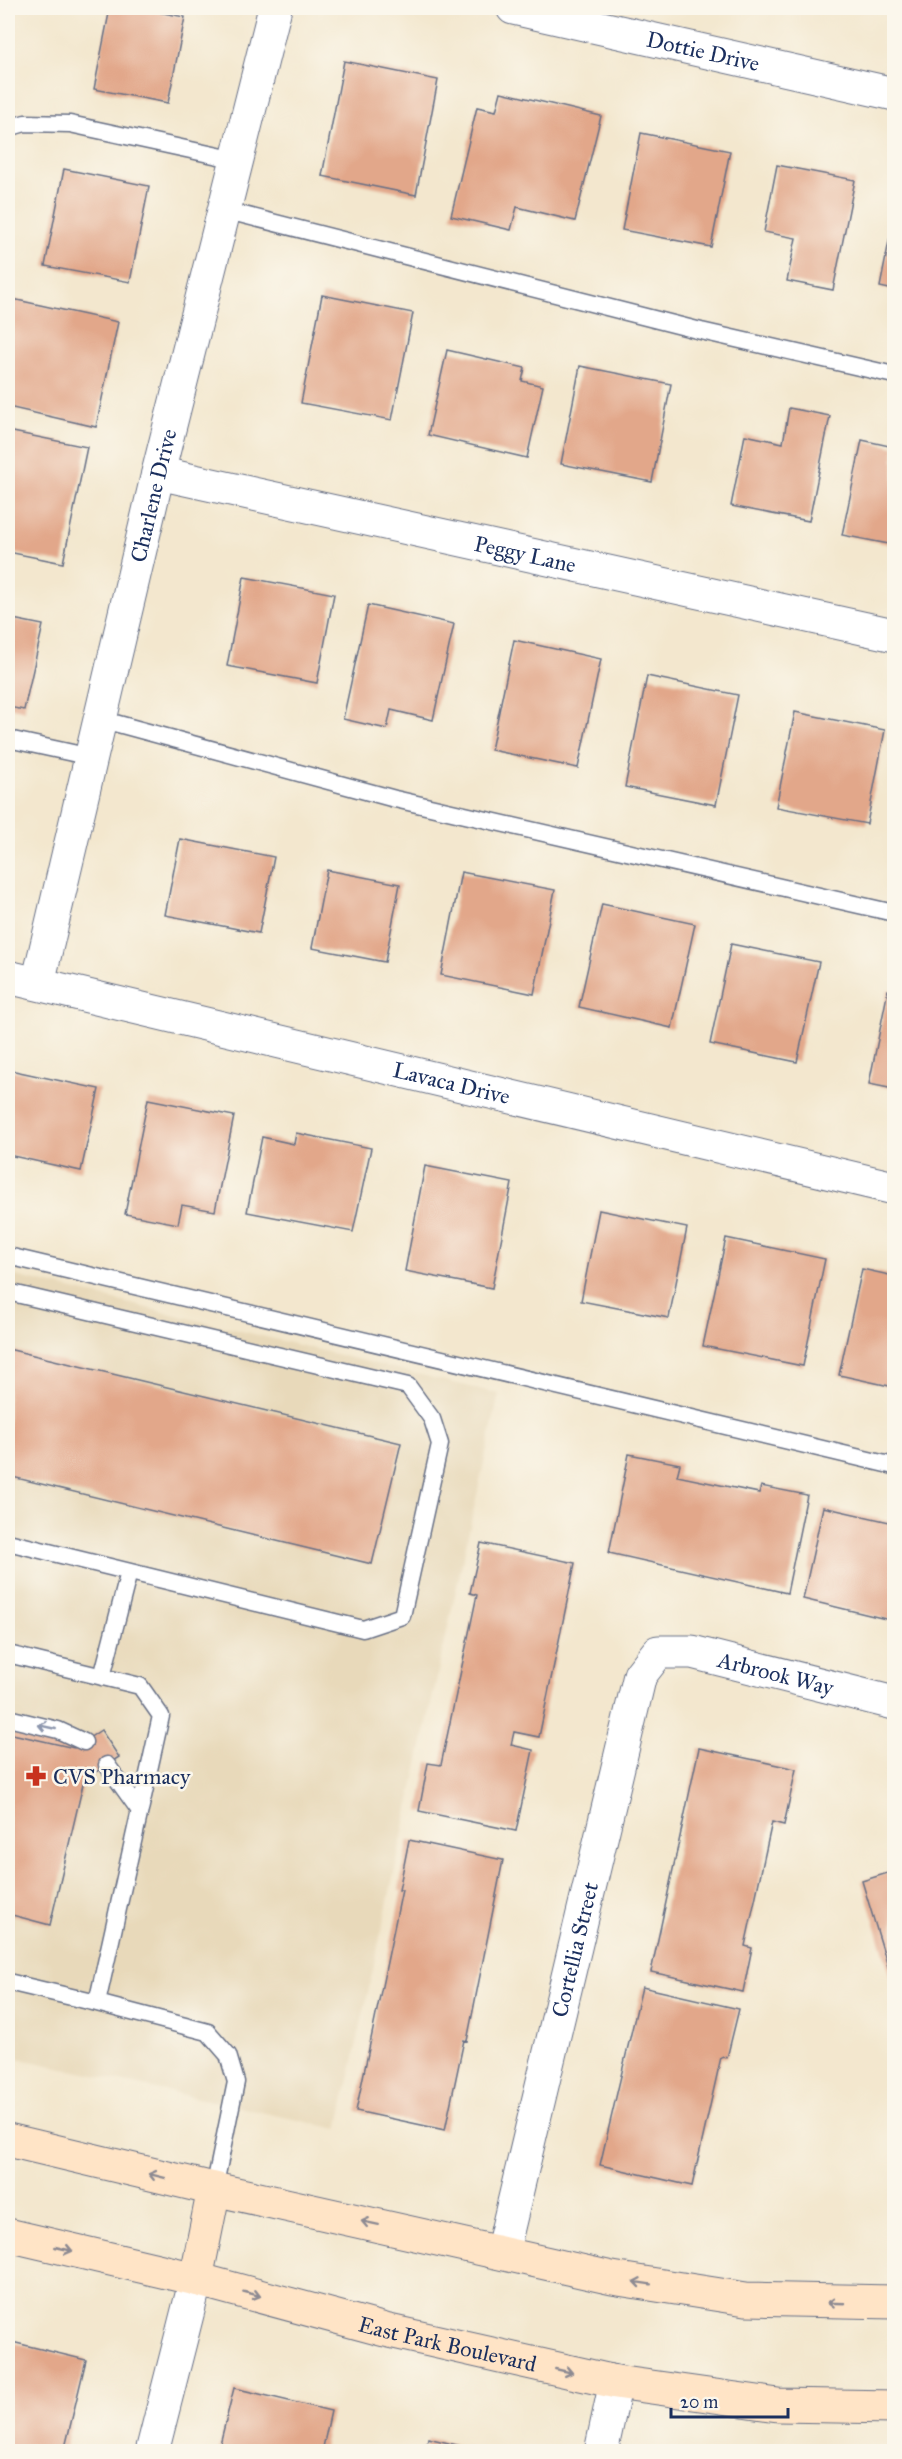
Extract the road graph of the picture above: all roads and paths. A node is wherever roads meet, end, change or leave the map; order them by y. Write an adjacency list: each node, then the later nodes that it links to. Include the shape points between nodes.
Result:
1 (275, 8): 5 (street, Charlene Drive)
2 (513, 8): 3 (street, Dottie Drive)
3 (894, 94)
4 (8, 128): 5 (lane, via 25,123 70,124)
5 (237, 160): 6 (street, Charlene Drive)
6 (224, 210): 7 (lane, via 701,332); 8 (street, Charlene Drive)
7 (894, 375)
8 (158, 472): 9 (street, Peggy Lane); 10 (street, Charlene Drive)
9 (894, 635)
10 (100, 719): 12 (street, Charlene Drive); 13 (lane, via 395,799)
11 (8, 739): 12 (lane)
12 (91, 757): 14 (street, Charlene Drive)
13 (894, 912)
14 (23, 980): 15 (street, Lavaca Drive)
15 (894, 1188)
16 (8, 1256): 18 (lane)
17 (8, 1292): 20 (lane, via 408,1386 432,1419 440,1444 402,1616 363,1629)
18 (894, 1466)
19 (8, 1542): 20 (lane)
20 (129, 1572): 23 (lane)
21 (658, 1652): 24 (street, Arbrook Way, via 692,1652); 34 (street, Cortellia Street, via 640,1675)
22 (8, 1654): 23 (lane)
23 (102, 1677): 28 (lane, via 140,1686 160,1716)
24 (894, 1702)
25 (8, 1718): 26 (lane, one-way to 25, via 58,1730)
26 (84, 1742)
27 (107, 1765): 28 (lane)
28 (140, 1811): 30 (lane)
29 (8, 1982): 30 (lane)
30 (97, 2003): 32 (lane, via 208,2032 228,2055 236,2082)
31 (8, 2140): 32 (main road, one-way to 31)
32 (214, 2189): 34 (main road, one-way to 32); 35 (main road)
33 (8, 2235): 35 (main road, East Park Boulevard, one-way to 35)
34 (502, 2253): 36 (main road, one-way to 34, via 746,2299 612,2278)
35 (196, 2279): 37 (main road, East Park Boulevard, one-way to 37, via 384,2330); 39 (street)
36 (894, 2302)
37 (616, 2382): 38 (main road, East Park Boulevard, via 778,2405); 40 (street)
38 (894, 2407)
39 (152, 2451)
40 (601, 2451)

